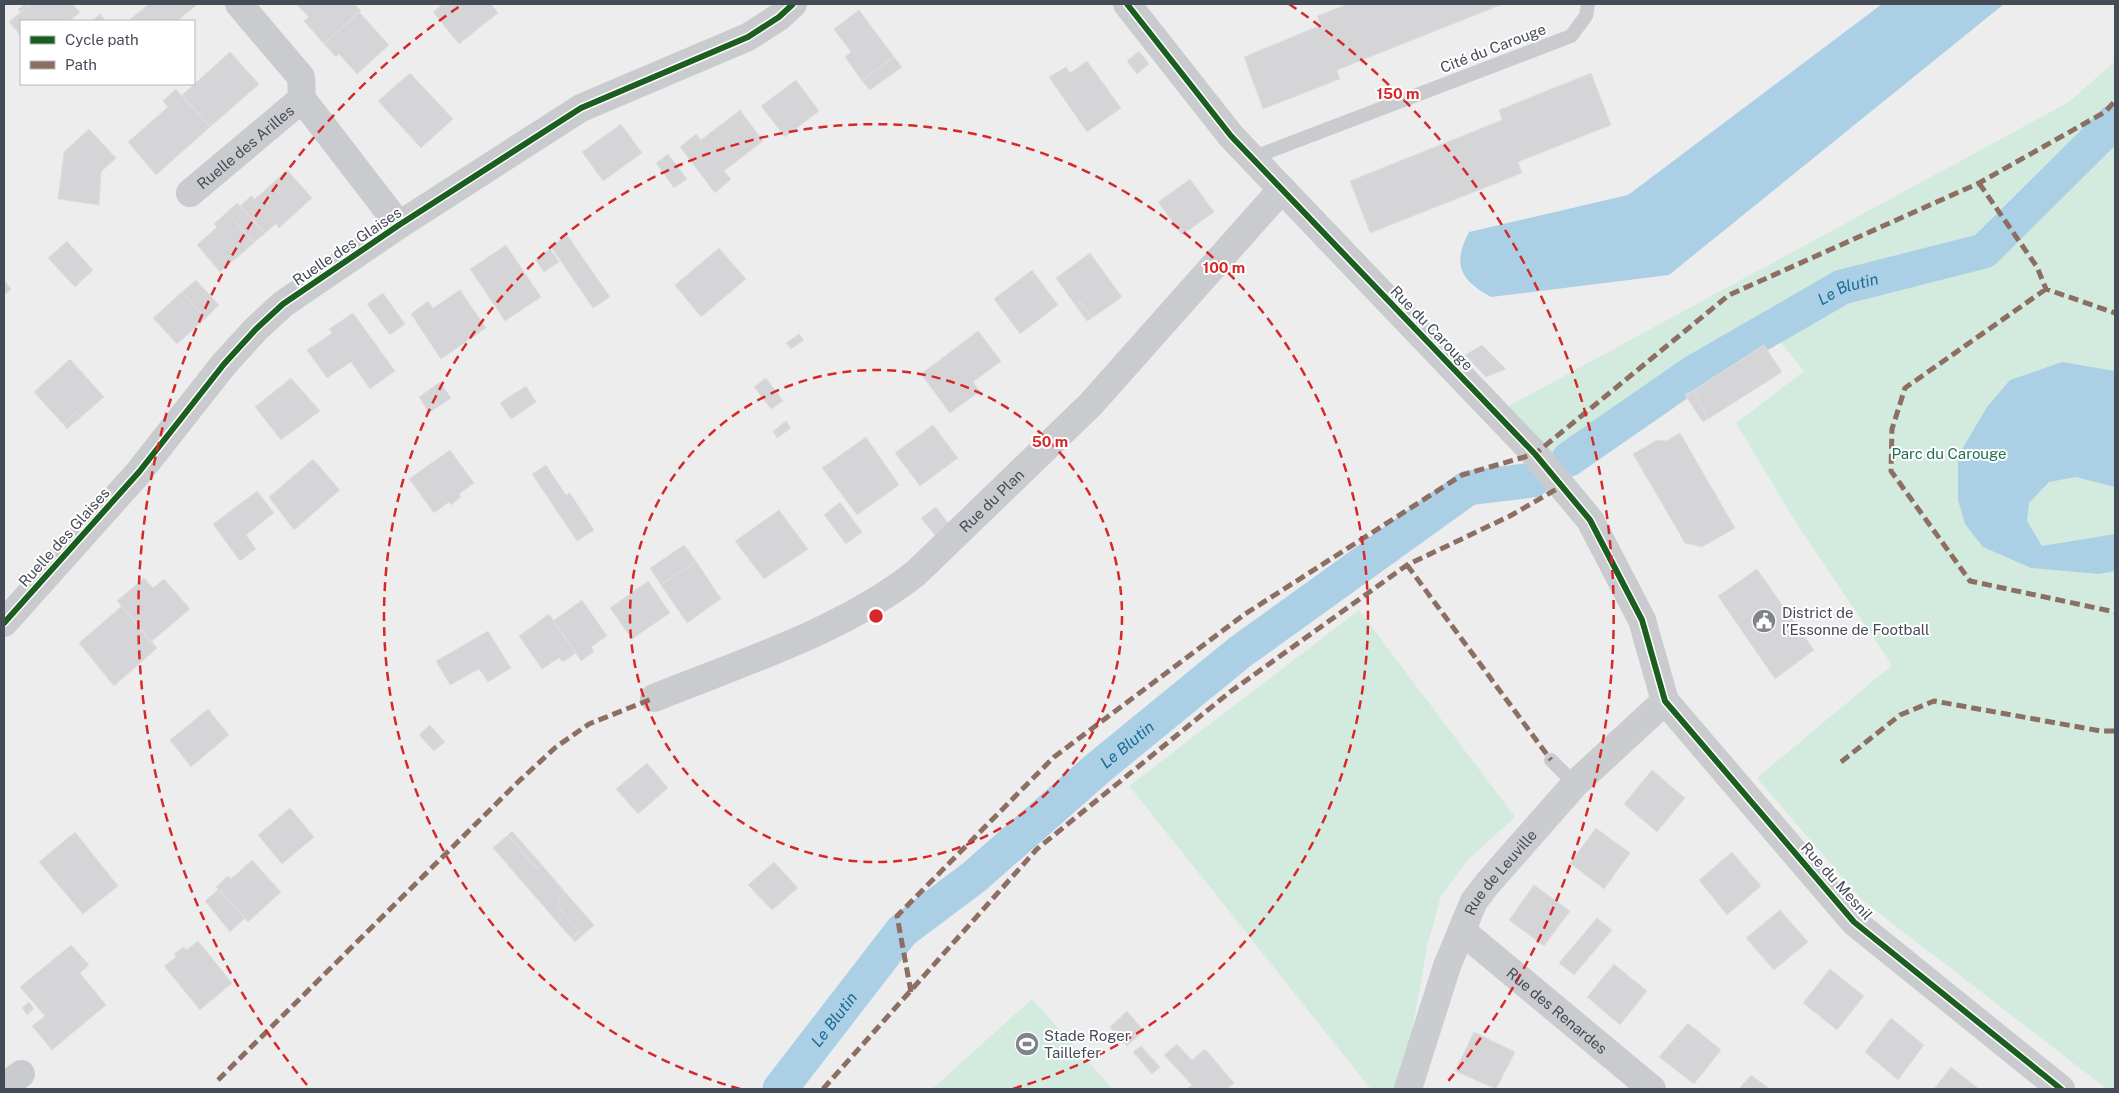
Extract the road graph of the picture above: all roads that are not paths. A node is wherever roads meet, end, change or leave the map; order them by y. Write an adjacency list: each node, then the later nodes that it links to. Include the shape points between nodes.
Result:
1 (239, 4): 5 (street, Ruelle des Arilles, via 301,77)
2 (793, 4): 9 (street, Ruelle des Glaises, via 748,37 581,108)
3 (1127, 4): 6 (street, Rue du Carouge, via 1230,136)
4 (1588, 4): 6 (lane, Cité du Carouge, via 1586,16 1571,36)
5 (302, 99): 8 (street, Ruelle des Arilles); 9 (street, Ruelle des Arilles)
6 (1252, 158): 7 (street, Rue du Carouge)
7 (1282, 189): 11 (street, Rue du Plan, via 1091,404 916,573 869,606 780,648); 12 (street, Rue du Carouge, via 1535,454 1590,520 1642,620)
8 (190, 193)
9 (399, 225): 10 (street, Ruelle des Glaises, via 283,304 256,329 224,364 139,472)
10 (4, 623)
11 (654, 698)
12 (1665, 701): 14 (street, Rue de Leuville); 18 (street, Rue du Mesnil, via 1854,922)
13 (1551, 760): 14 (lane)
14 (1575, 784): 15 (street, Rue de Leuville, via 1488,882 1474,901)
15 (1462, 931): 16 (street, Rue de Leuville, via 1447,966); 17 (street, Rue des Renardes)
16 (1408, 1089)
17 (1652, 1089)
18 (2061, 1089)

